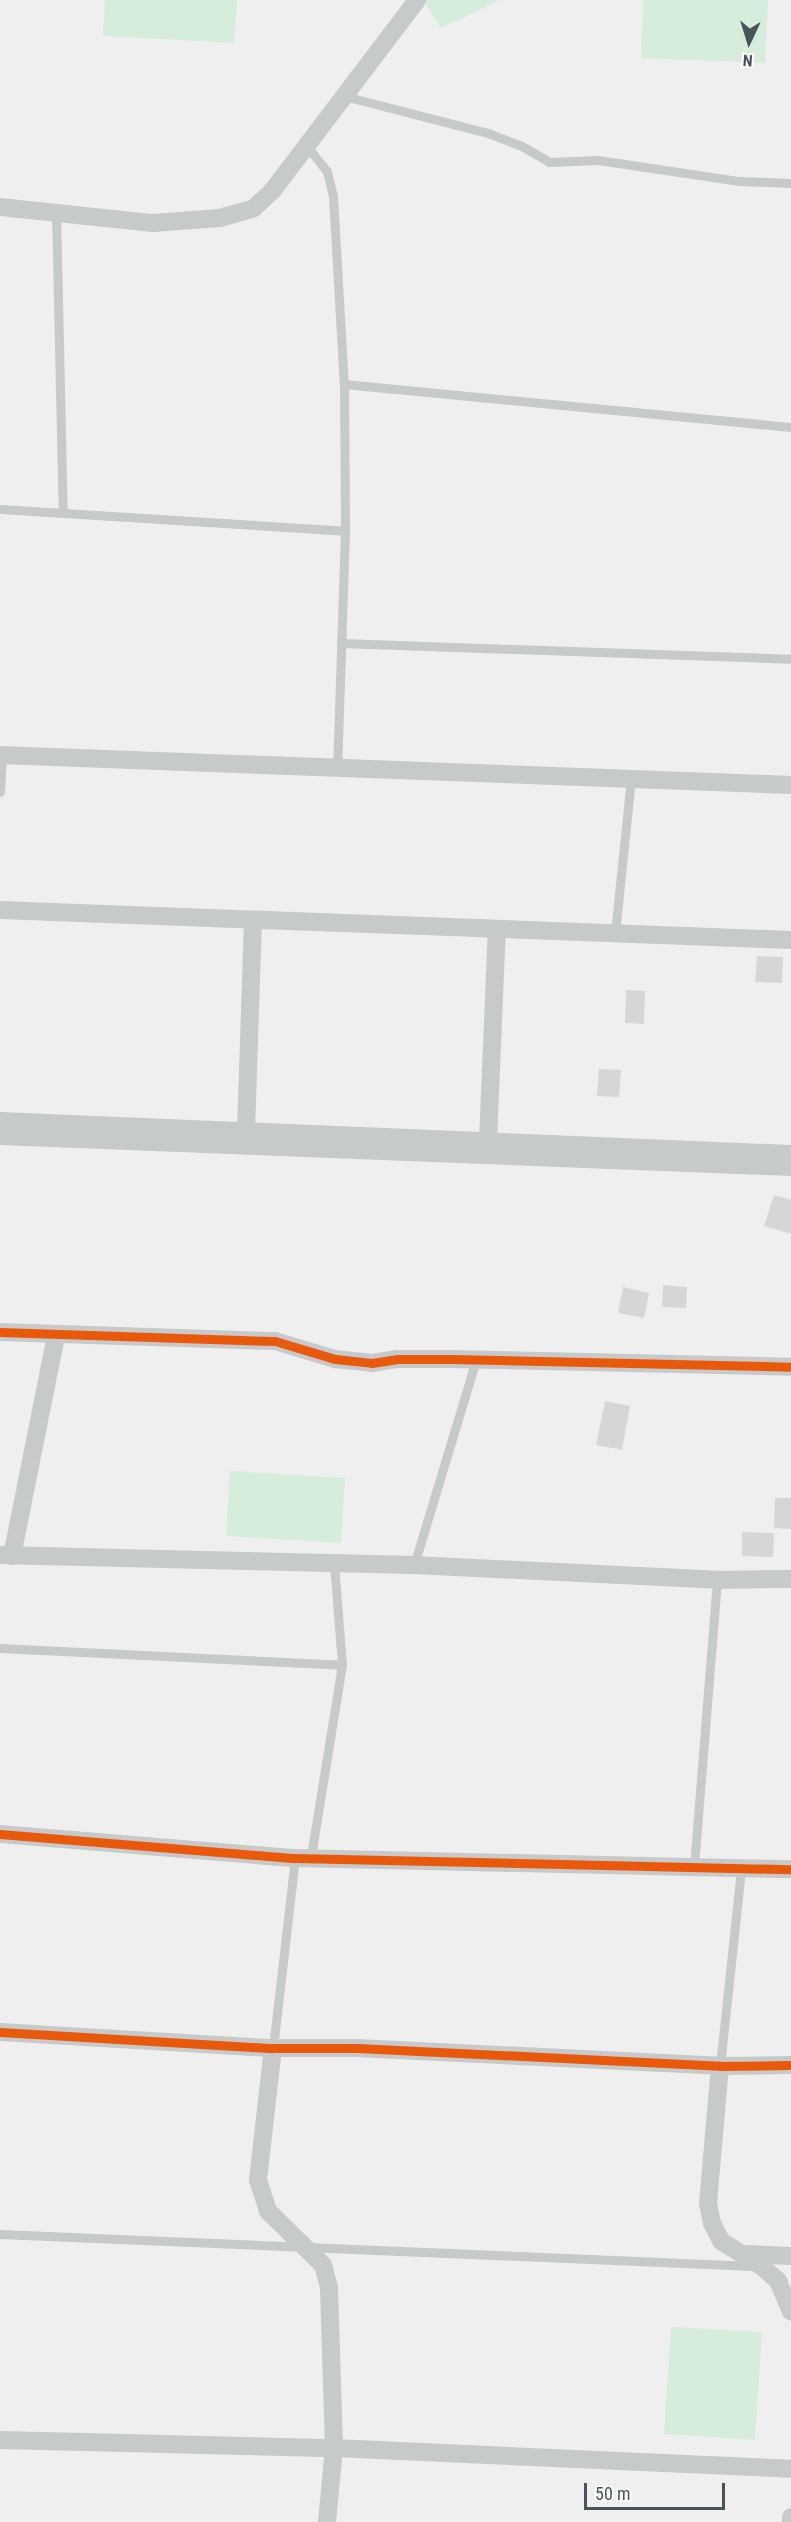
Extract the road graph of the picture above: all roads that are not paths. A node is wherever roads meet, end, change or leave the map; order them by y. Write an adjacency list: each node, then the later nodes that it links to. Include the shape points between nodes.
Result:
1 (417, 0): 2 (street)
2 (344, 96): 3 (street); 4 (lane, via 488,132 549,162 598,160 739,181)
3 (307, 146): 6 (street, via 254,208 220,218 153,224); 7 (lane, via 327,172 333,196)
4 (791, 183)
5 (0, 207): 6 (street)
6 (56, 213): 10 (lane)
7 (344, 384): 8 (lane); 11 (lane)
8 (791, 427)
9 (0, 509): 10 (lane)
10 (63, 513): 11 (lane)
11 (345, 531): 12 (lane)
12 (341, 643): 13 (lane); 15 (lane)
13 (791, 659)
14 (1, 755): 15 (street); 18 (lane)
15 (337, 767): 16 (street)
16 (631, 778): 17 (street); 22 (lane)
17 (791, 784)
18 (0, 792)
19 (0, 910): 20 (street)
20 (253, 920): 21 (street); 25 (street)
21 (497, 929): 22 (street); 27 (street)
22 (615, 933): 23 (street)
23 (791, 940)
24 (0, 1121): 25 (street)
25 (246, 1131): 27 (street)
26 (0, 1137): 29 (street)
27 (488, 1141): 28 (street)
28 (791, 1154)
29 (791, 1167)
30 (0, 1332): 31 (street)
31 (56, 1335): 32 (street, via 275,1341 355,1362); 34 (street)
32 (476, 1360): 33 (street); 36 (lane)
33 (791, 1366)
34 (6, 1556): 35 (street)
35 (334, 1564): 36 (street); 40 (lane)
36 (414, 1566): 38 (street)
37 (791, 1579): 38 (street)
38 (717, 1580): 43 (lane)
39 (0, 1648): 40 (lane)
40 (342, 1665): 42 (lane)
41 (0, 1834): 42 (street)
42 (303, 1857): 43 (street); 47 (lane)
43 (693, 1866): 44 (street)
44 (741, 1868): 45 (street); 49 (lane)
45 (791, 1869)
46 (0, 2032): 47 (street)
47 (273, 2048): 49 (street, via 357,2048); 51 (street, via 258,2180 268,2211)
48 (791, 2065): 49 (street)
49 (720, 2066): 52 (street, via 708,2204 721,2241)
50 (0, 2234): 51 (lane)
51 (306, 2247): 54 (lane); 57 (street, via 323,2265 328,2288)
52 (740, 2254): 53 (street); 54 (street)
53 (791, 2256)
54 (761, 2266): 55 (street, via 778,2281)
55 (791, 2311)
56 (0, 2440): 57 (street)
57 (334, 2448): 58 (street); 60 (street)
58 (791, 2469)
59 (791, 2517): 61 (street)
60 (327, 2522)
61 (791, 2522)

